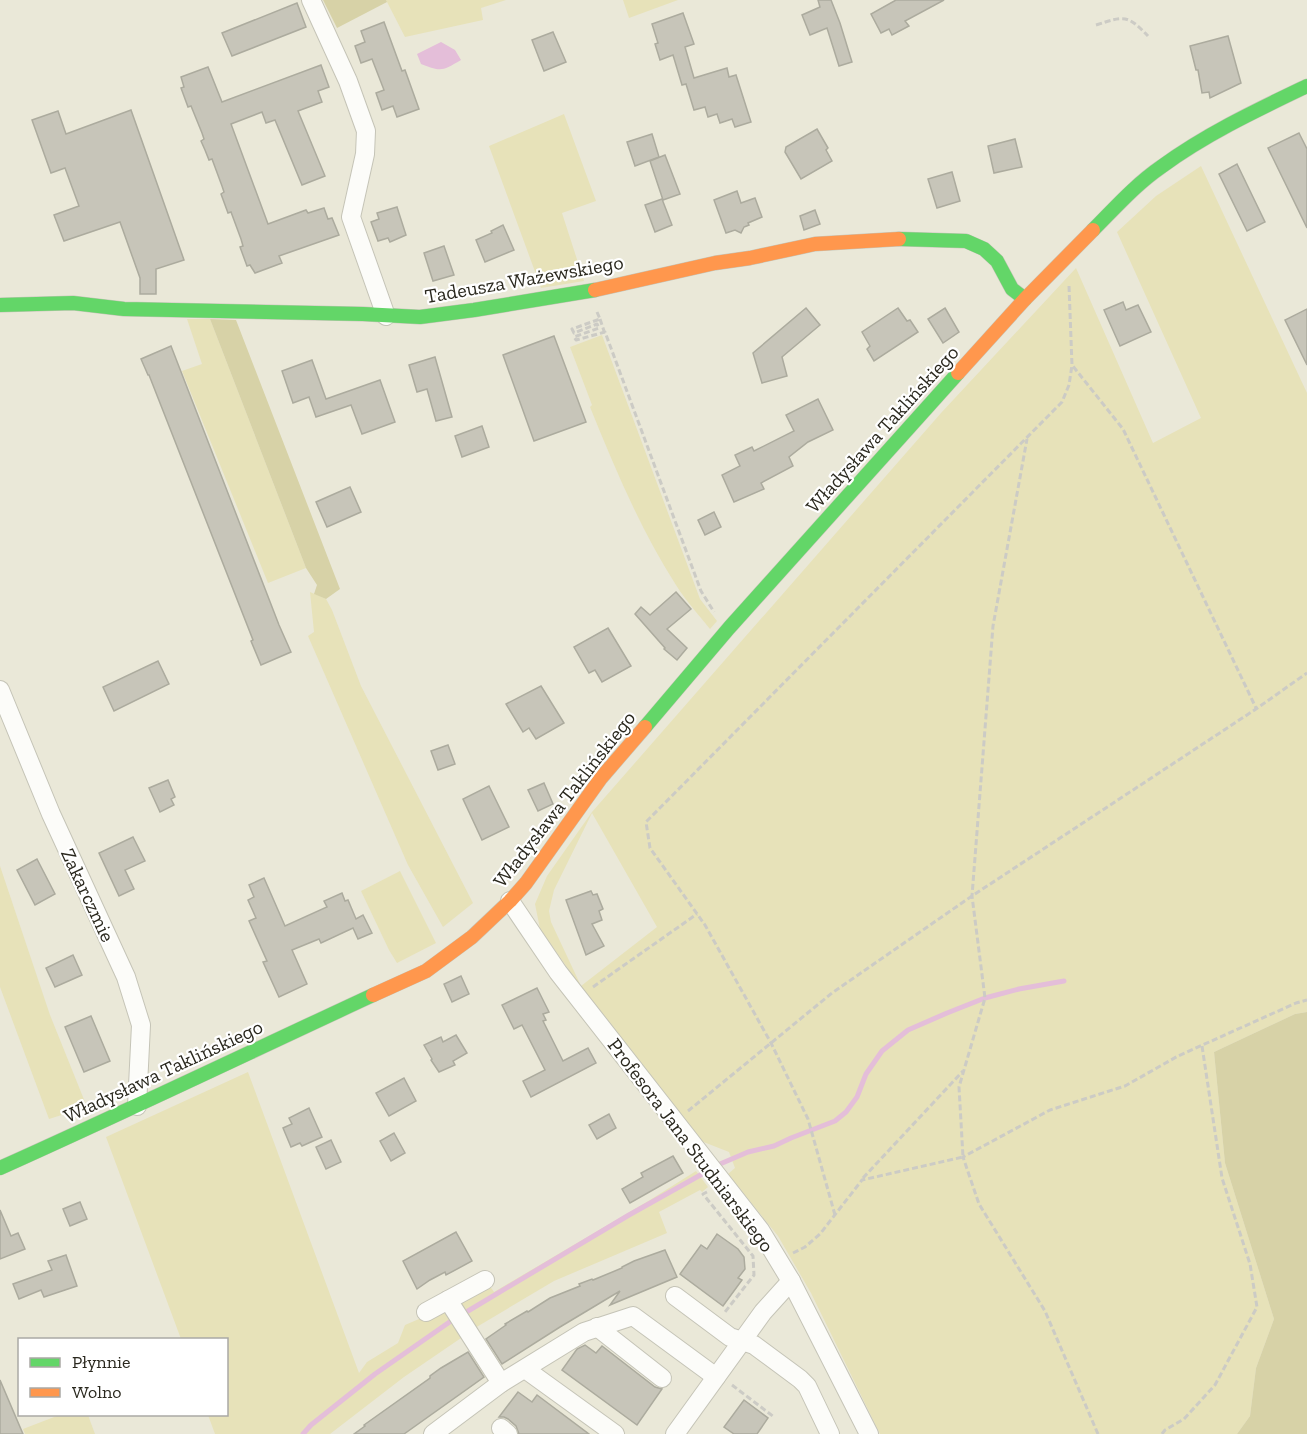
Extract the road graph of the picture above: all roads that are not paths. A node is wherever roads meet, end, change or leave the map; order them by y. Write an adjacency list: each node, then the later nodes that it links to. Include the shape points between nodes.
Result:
1 (311, 0): 5 (street, via 366,131 351,217)
2 (1307, 86): 3 (street, Władysława Taklińskiego, via 1211,134 1160,167 1134,188)
3 (1025, 299): 5 (street, Tadeusza Ważewskiego, via 1012,289 997,261 984,249 966,241 906,238 815,244 589,291 420,317); 7 (street, Władysława Taklińskiego, via 729,628 601,778)
4 (0, 305): 5 (street, Tadeusza Ważewskiego, via 73,303 124,309)
5 (386, 316)
6 (0, 690): 8 (street, Zakarczmie, via 51,814 126,977 141,1025)
7 (510, 901): 8 (street, Władysława Taklińskiego, via 426,971); 11 (street, Profesora Jana Studniarskiego, via 551,963 760,1230)
8 (137, 1106): 9 (street, Władysława Taklińskiego)
9 (0, 1168)
10 (485, 1280): 13 (street)
11 (791, 1281): 16 (street); 25 (street, Profesora Jana Studniarskiego)
12 (675, 1296): 16 (street)
13 (448, 1300): 14 (street); 20 (street)
14 (426, 1312)
15 (597, 1327): 17 (street); 18 (street); 19 (street, via 633,1316)
16 (742, 1342): 19 (street); 24 (street, via 754,1345 807,1386)
17 (525, 1369): 20 (street); 22 (street)
18 (662, 1378)
19 (721, 1379): 23 (street)
20 (501, 1383): 21 (street)
21 (433, 1434)
22 (615, 1434)
23 (675, 1434)
24 (830, 1434)
25 (869, 1434)

